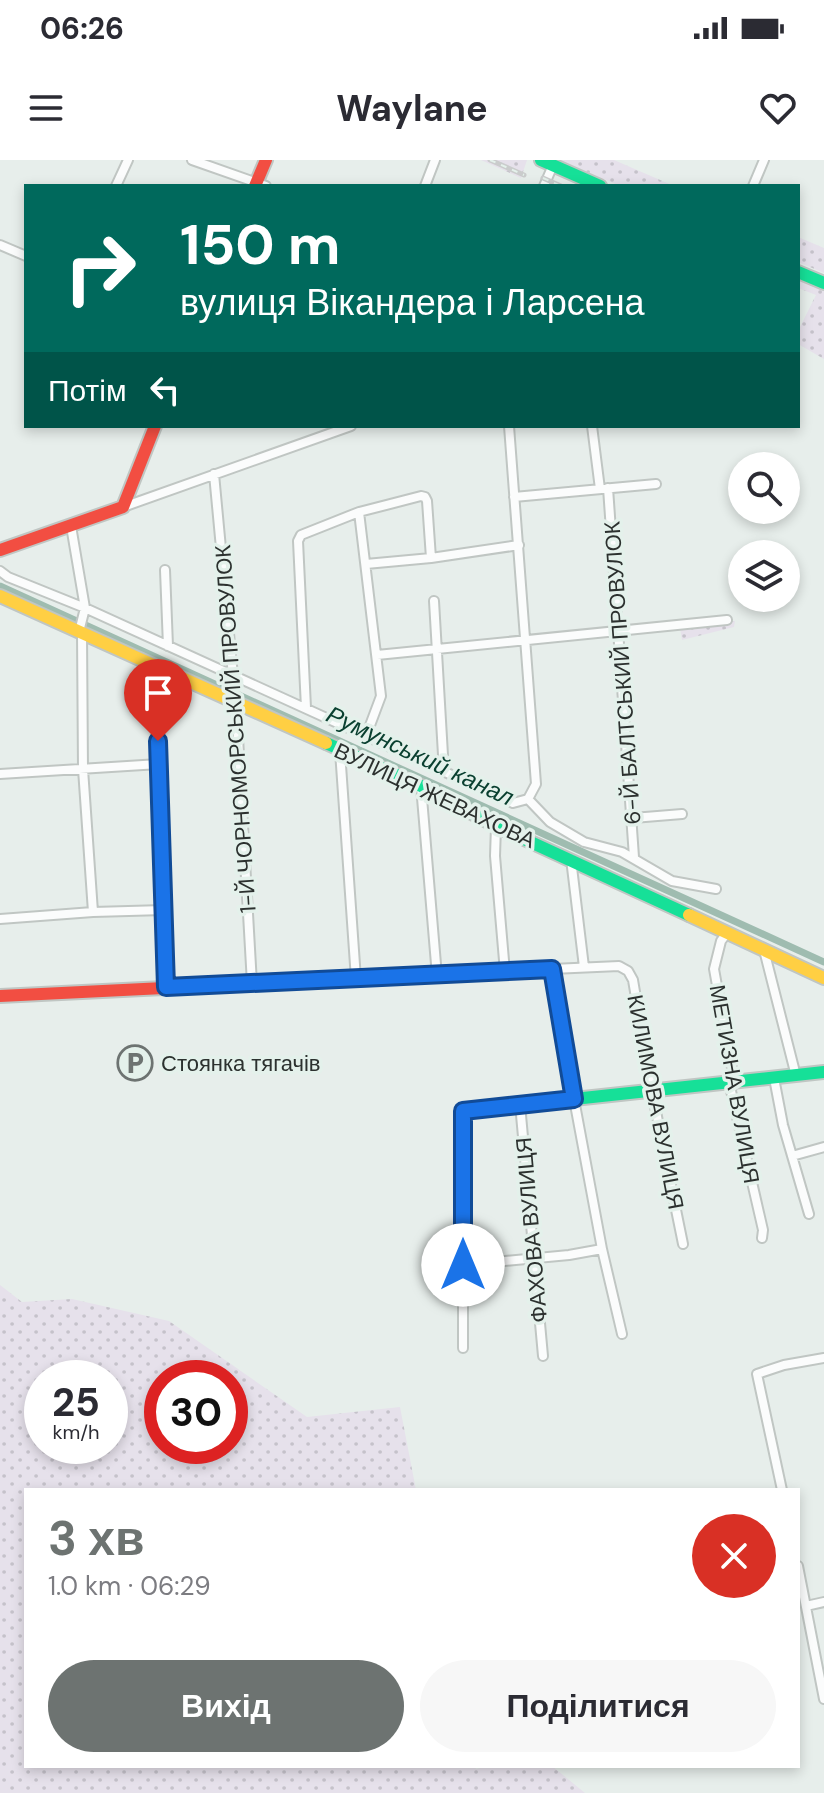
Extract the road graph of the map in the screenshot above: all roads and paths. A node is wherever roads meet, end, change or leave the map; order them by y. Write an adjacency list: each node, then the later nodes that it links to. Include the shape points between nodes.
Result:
1 (128, 160): 7 (street)
2 (192, 160): 8 (street)
3 (266, 160): 9 (street)
4 (435, 160): 10 (street)
5 (764, 160): 13 (street)
6 (545, 161): 11 (street); 12 (street)
7 (117, 184)
8 (256, 184)
9 (259, 184)
10 (426, 184)
11 (544, 184)
12 (596, 184)
13 (754, 184)
14 (0, 245): 15 (street)
15 (24, 255)
16 (800, 273): 17 (street)
17 (824, 283)
18 (154, 428): 28 (street)
19 (318, 428): 23 (street)
20 (345, 428): 23 (street)
21 (509, 428): 27 (street)
22 (592, 428): 26 (street, 6-Й БАЛТСЬКИЙ ПРОВУЛОК)
23 (314, 439): 24 (street)
24 (214, 474): 28 (street); 48 (street, 1-Й ЧОРНОМОРСЬКИЙ ПРОВУЛОК)
25 (656, 484): 26 (street)
26 (604, 488): 27 (street); 42 (street, 6-Й БАЛТСЬКИЙ ПРОВУЛОК)
27 (514, 497): 31 (street)
28 (123, 507): 30 (street)
29 (359, 512): 33 (street, via 425,497); 34 (street); 50 (street, via 301,535 298,541)
30 (71, 526): 32 (street); 39 (street)
31 (519, 545): 33 (street); 43 (street)
32 (0, 550)
33 (431, 558): 34 (street)
34 (366, 564): 46 (street)
35 (165, 570): 44 (street)
36 (0, 571): 39 (street)
37 (0, 596): 41 (street, ВУЛИЦЯ ЖЕВАХОВА)
38 (434, 601): 45 (street)
39 (85, 610): 41 (street); 44 (street)
40 (727, 620): 42 (street)
41 (81, 630): 47 (street, ВУЛИЦЯ ЖЕВАХОВА); 54 (street)
42 (619, 631): 43 (street); 60 (street, 6-Й БАЛТСЬКИЙ ПРОВУЛОК)
43 (526, 641): 45 (street); 58 (street, via 536,784)
44 (168, 646): 48 (street)
45 (439, 649): 46 (street); 55 (street)
46 (377, 655): 51 (street, via 381,696)
47 (157, 666): 49 (street, ВУЛИЦЯ ЖЕВАХОВА); 53 (street)
48 (234, 677): 49 (street, 1-Й ЧОРНОМОРСЬКИЙ ПРОВУЛОК); 50 (street)
49 (235, 699): 52 (street, ВУЛИЦЯ ЖЕВАХОВА); 76 (street, 1-Й ЧОРНОМОРСЬКИЙ ПРОВУЛОК)
50 (306, 708): 51 (street)
51 (366, 736): 55 (street)
52 (340, 751): 57 (street, ВУЛИЦЯ ЖЕВАХОВА); 75 (street)
53 (159, 764): 54 (street); 65 (street)
54 (83, 769): 56 (street); 66 (street)
55 (444, 772): 58 (street, via 513,803)
56 (0, 774)
57 (421, 786): 61 (street, ВУЛИЦЯ ЖЕВАХОВА); 73 (street)
58 (528, 799): 62 (street, via 550,822 584,842)
59 (682, 814): 60 (street)
60 (633, 818): 62 (street, 6-Й БАЛТСЬКИЙ ПРОВУЛОК)
61 (496, 826): 63 (street, ВУЛИЦЯ ЖЕВАХОВА); 72 (street)
62 (634, 857): 64 (street, via 672,881)
63 (571, 859): 68 (street, ВУЛИЦЯ ЖЕВАХОВА); 70 (street)
64 (716, 889)
65 (164, 910): 66 (street); 77 (street)
66 (93, 912): 67 (street)
67 (0, 919)
68 (727, 933): 69 (street, ВУЛИЦЯ ЖЕВАХОВА); 82 (street, МЕТИЗНА ВУЛИЦЯ, via 714,969)
69 (764, 950): 74 (street, ВУЛИЦЯ ЖЕВАХОВА); 80 (street)
70 (584, 967): 71 (street); 83 (street, КИЛИМОВА ВУЛИЦЯ, via 619,966 633,980)
71 (552, 969): 72 (street); 84 (street)
72 (505, 972): 73 (street)
73 (437, 976): 75 (street)
74 (824, 978)
75 (356, 979): 76 (street)
76 (252, 984): 77 (street)
77 (166, 987): 78 (street)
78 (0, 996)
79 (824, 1072): 80 (street)
80 (796, 1076): 81 (street)
81 (774, 1078): 82 (street); 87 (street)
82 (731, 1083): 83 (street); 89 (street, МЕТИЗНА ВУЛИЦЯ)
83 (652, 1092): 84 (street); 90 (street, КИЛИМОВА ВУЛИЦЯ)
84 (574, 1099): 85 (street); 91 (street)
85 (520, 1104): 92 (street, ФАХОВА ВУЛИЦЯ); 93 (street, via 463,1111)
86 (824, 1147): 87 (street)
87 (792, 1156): 88 (street)
88 (809, 1214)
89 (762, 1238)
90 (683, 1244)
91 (602, 1249): 92 (street); 94 (street)
92 (533, 1259): 93 (street); 96 (street, ФАХОВА ВУЛИЦЯ)
93 (463, 1265): 95 (street)
94 (622, 1334)
95 (463, 1348)
96 (543, 1356)
97 (824, 1358): 98 (street, via 757,1374)
98 (782, 1488)
99 (800, 1576): 101 (street)
100 (824, 1602): 101 (street)
101 (806, 1606): 102 (street)
102 (824, 1699)

